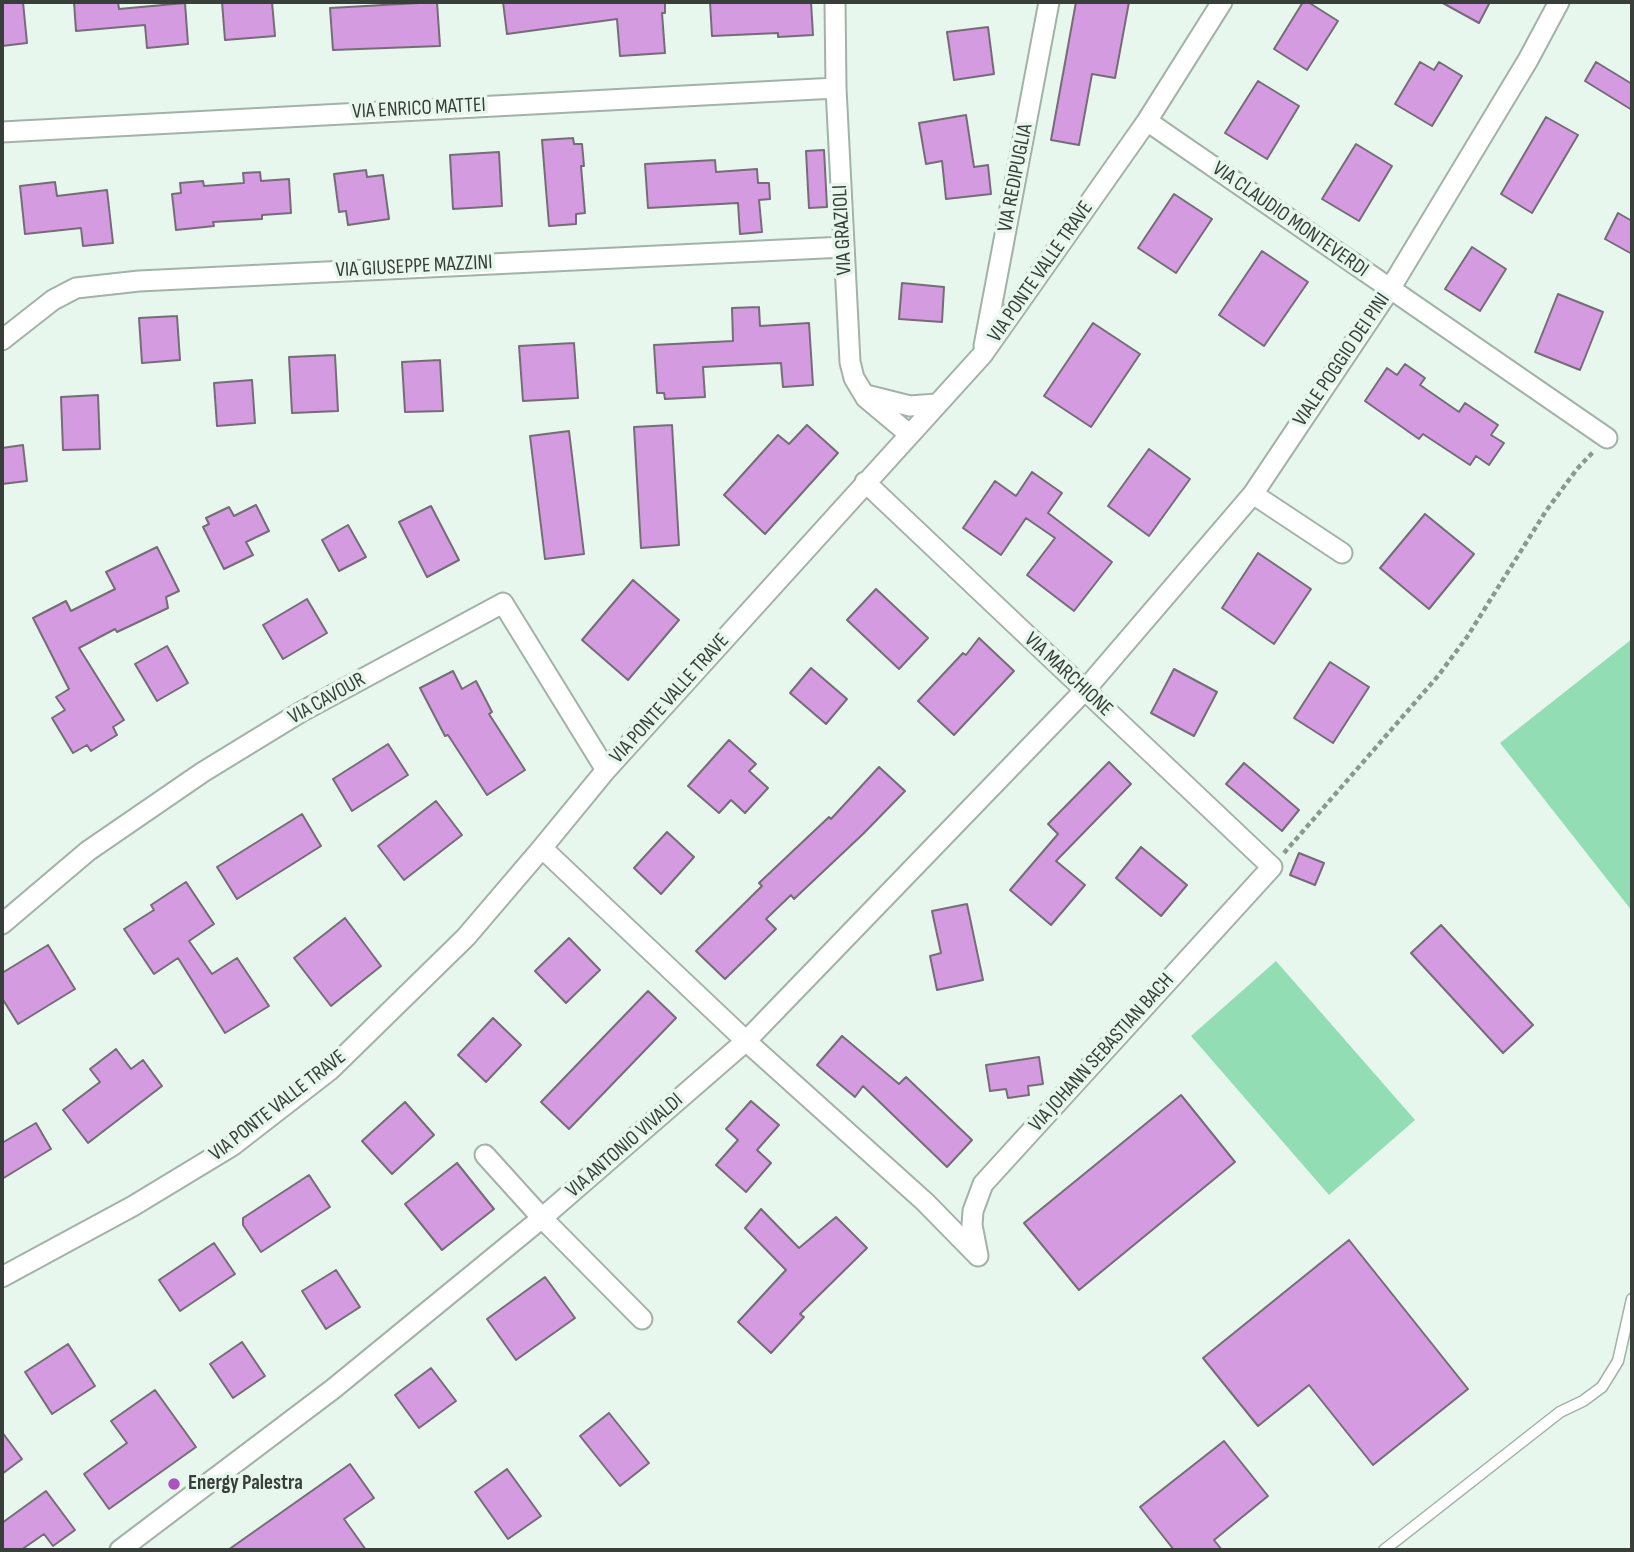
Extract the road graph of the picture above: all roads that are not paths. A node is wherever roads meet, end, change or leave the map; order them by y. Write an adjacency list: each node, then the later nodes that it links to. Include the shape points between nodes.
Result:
1 (835, 2): 5 (street, VIA GRAZIOLI)
2 (1049, 2): 11 (street, VIA REDIPUGLIA)
3 (1222, 2): 6 (street, VIA PONTE VALLE TRAVE)
4 (1559, 2): 9 (street, VIALE POGGIO DEI PINI)
5 (836, 88): 7 (street, VIA ENRICO MATTEI); 8 (street, VIA GRAZIOLI)
6 (1147, 121): 9 (street, VIA CLAUDIO MONTEVERDI); 11 (street, VIA PONTE VALLE TRAVE)
7 (2, 132)
8 (844, 247): 10 (street, VIA GIUSEPPE MAZZINI, via 139,281 76,288); 12 (street, VIA GRAZIOLI, via 848,354)
9 (1390, 289): 15 (street, VIA CLAUDIO MONTEVERDI); 17 (street, VIALE POGGIO DEI PINI)
10 (2, 340)
11 (983, 354): 13 (street, VIA PONTE VALLE TRAVE)
12 (862, 393): 13 (street, via 910,406); 14 (street, VIA GRAZIOLI)
13 (936, 404): 14 (street, VIA PONTE VALLE TRAVE)
14 (909, 433): 16 (street, VIA PONTE VALLE TRAVE)
15 (1607, 438)
16 (864, 482): 19 (street, VIA MARCHIONE); 20 (street, VIA PONTE VALLE TRAVE)
17 (1253, 494): 18 (street); 19 (street, VIALE POGGIO DEI PINI)
18 (1342, 553)
19 (1085, 690): 22 (street, VIA MARCHIONE); 24 (street, VIA ANTONIO VIVALDI)
20 (606, 770): 21 (street, VIA PONTE VALLE TRAVE); 23 (street, VIA CAVOUR, via 503,603 300,712 203,772 88,851)
21 (542, 848): 24 (street); 27 (street, VIA PONTE VALLE TRAVE, via 466,937 330,1070 232,1146)
22 (1272, 867): 24 (street, VIA JOHANN SEBASTIAN BACH, via 983,1184 972,1225 978,1256 925,1202)
23 (2, 924)
24 (746, 1041): 26 (street, VIA ANTONIO VIVALDI)
25 (485, 1156): 26 (street)
26 (542, 1219): 29 (street); 30 (street, VIA ANTONIO VIVALDI, via 333,1389)
27 (2, 1277)
28 (1632, 1299): 31 (lane, via 1618,1361 1602,1387 1560,1412)
29 (642, 1319)
30 (120, 1550)
31 (1384, 1550)

